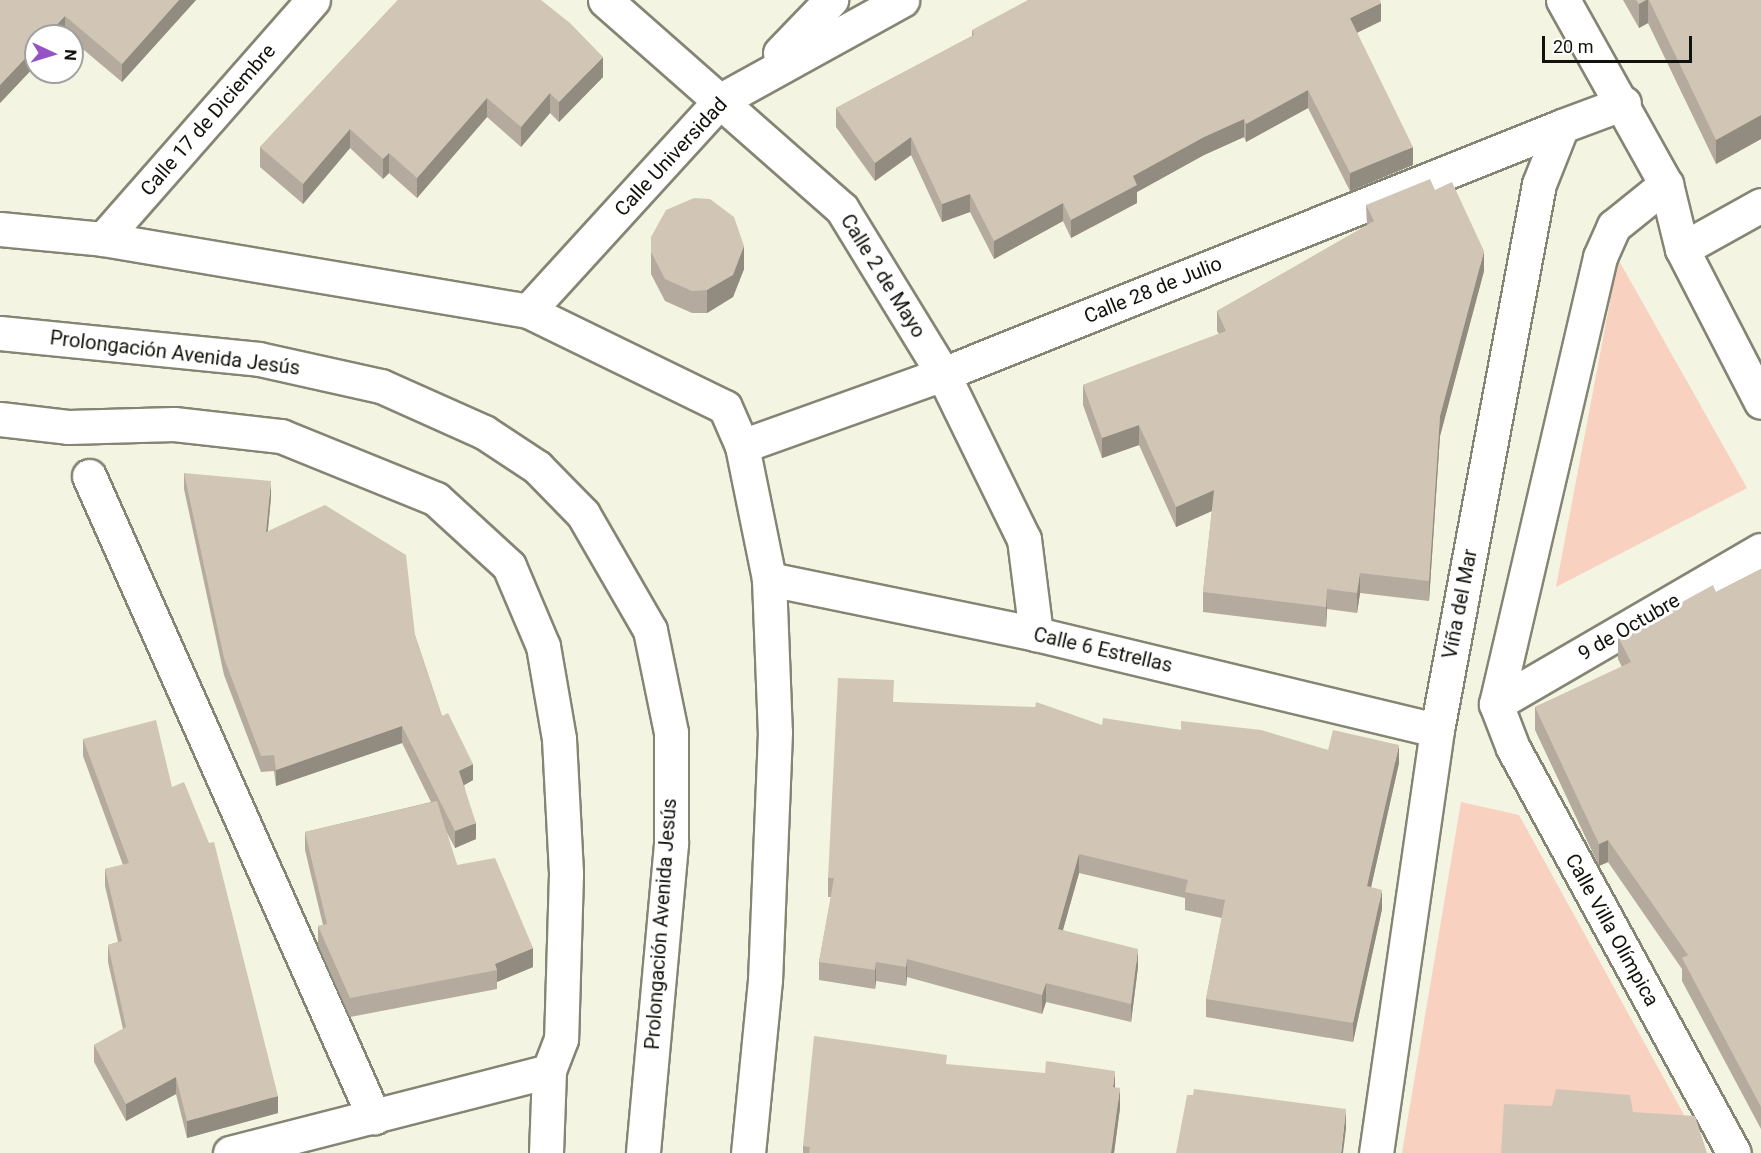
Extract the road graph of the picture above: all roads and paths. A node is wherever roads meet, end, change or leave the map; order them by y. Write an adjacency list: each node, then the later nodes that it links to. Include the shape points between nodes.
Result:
1 (313, 0): 13 (street, Calle 17 de Diciembre)
2 (605, 0): 7 (street, Calle 2 de Mayo)
3 (831, 0): 6 (street)
4 (902, 0): 6 (street, Calle Universidad)
5 (1563, 0): 8 (street)
6 (761, 74): 7 (street, Calle Universidad)
7 (721, 100): 15 (street, Calle Universidad); 17 (street, Calle 2 de Mayo, via 842,209)
8 (1624, 103): 9 (street); 10 (street)
9 (1562, 126): 17 (street, Calle 28 de Julio); 26 (street, Viña del Mar, via 1539,184)
10 (1666, 184): 14 (street); 25 (street, via 1614,226 1600,256)
11 (1761, 205): 14 (street)
12 (0, 229): 13 (street)
13 (103, 239): 15 (street)
14 (1682, 249): 18 (street)
15 (528, 311): 20 (street, via 725,407)
16 (0, 333): 31 (street, Prolongación Avenida Jesús, via 258,358 381,386 484,432 537,467 583,514 650,630 671,732 671,844)
17 (943, 374): 20 (street, Calle 28 de Julio); 24 (street, Calle 2 de Mayo, via 1024,539)
18 (1761, 402)
19 (0, 419): 27 (street, via 68,427 174,424 280,436 436,499 509,566 543,646 560,739 566,874 561,1039)
20 (742, 446): 23 (street)
21 (89, 476): 28 (street)
22 (1761, 550): 25 (street, 9 de Octubre)
23 (769, 579): 24 (street, Calle 6 Estrellas); 32 (street, via 775,732 771,865)
24 (1036, 634): 26 (street, Calle 6 Estrellas)
25 (1497, 704): 34 (street, Calle Villa Olímpica, via 1513,748)
26 (1437, 730): 33 (street, Viña del Mar)
27 (549, 1071): 28 (street); 30 (street)
28 (374, 1117): 29 (street)
29 (230, 1153)
30 (546, 1153)
31 (643, 1153)
32 (748, 1153)
33 (1376, 1153)
34 (1734, 1153)

